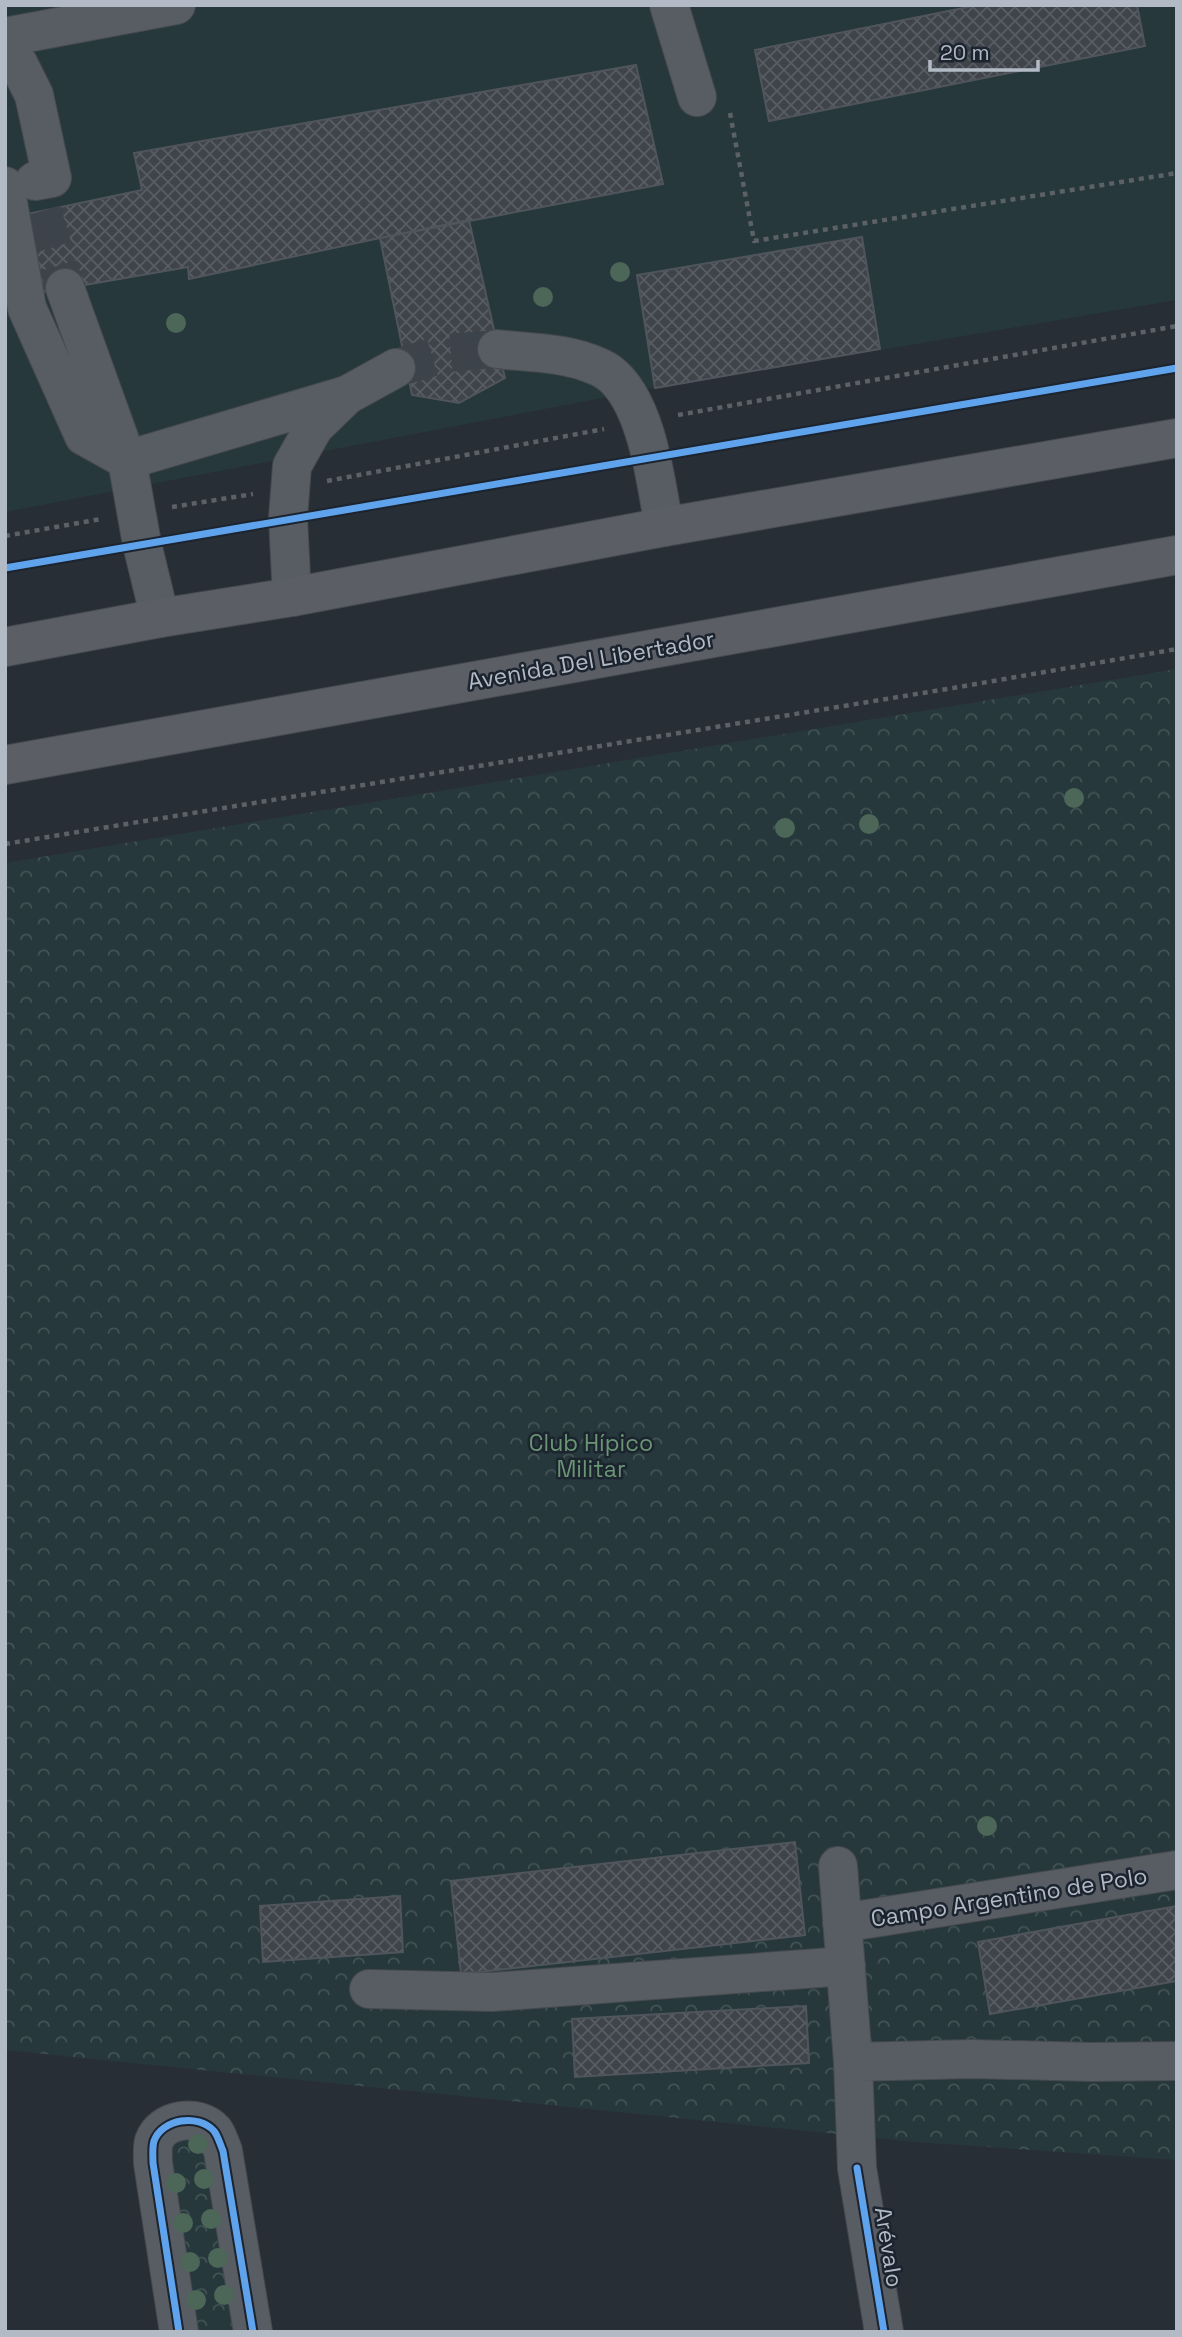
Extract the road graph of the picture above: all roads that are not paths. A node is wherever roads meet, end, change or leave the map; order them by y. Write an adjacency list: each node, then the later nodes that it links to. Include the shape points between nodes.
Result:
1 (176, 5): 3 (street)
2 (669, 5): 4 (street)
3 (9, 63): 5 (street, via 34,95 52,178)
4 (713, 103)
5 (28, 192): 11 (street, via 27,308 84,436)
6 (65, 288): 11 (street)
7 (497, 349): 12 (street, via 573,358 607,372 632,400 651,457)
8 (396, 368): 9 (street)
9 (347, 396): 11 (street); 14 (street, via 314,428 292,466 288,518)
10 (1177, 438): 12 (main road)
11 (127, 460): 15 (street)
12 (664, 527): 14 (main road)
13 (1177, 555): 17 (main road, Avenida Del Libertador)
14 (292, 597): 15 (main road)
15 (160, 618): 16 (main road)
16 (5, 647)
17 (5, 765)
18 (838, 1866): 20 (street, Arévalo)
19 (1177, 1870): 20 (street, Campo Argentino de Polo)
20 (842, 1923): 21 (street, Arévalo)
21 (846, 1966): 22 (street, via 492,1992); 24 (street, Arévalo)
22 (369, 1989)
23 (1177, 2060): 24 (street)
24 (853, 2062): 27 (street, Arévalo, via 857,2168)
25 (179, 2332): 26 (street, via 153,2143 161,2129 180,2120 202,2122 215,2132 223,2151)
26 (253, 2332)
27 (884, 2332)

